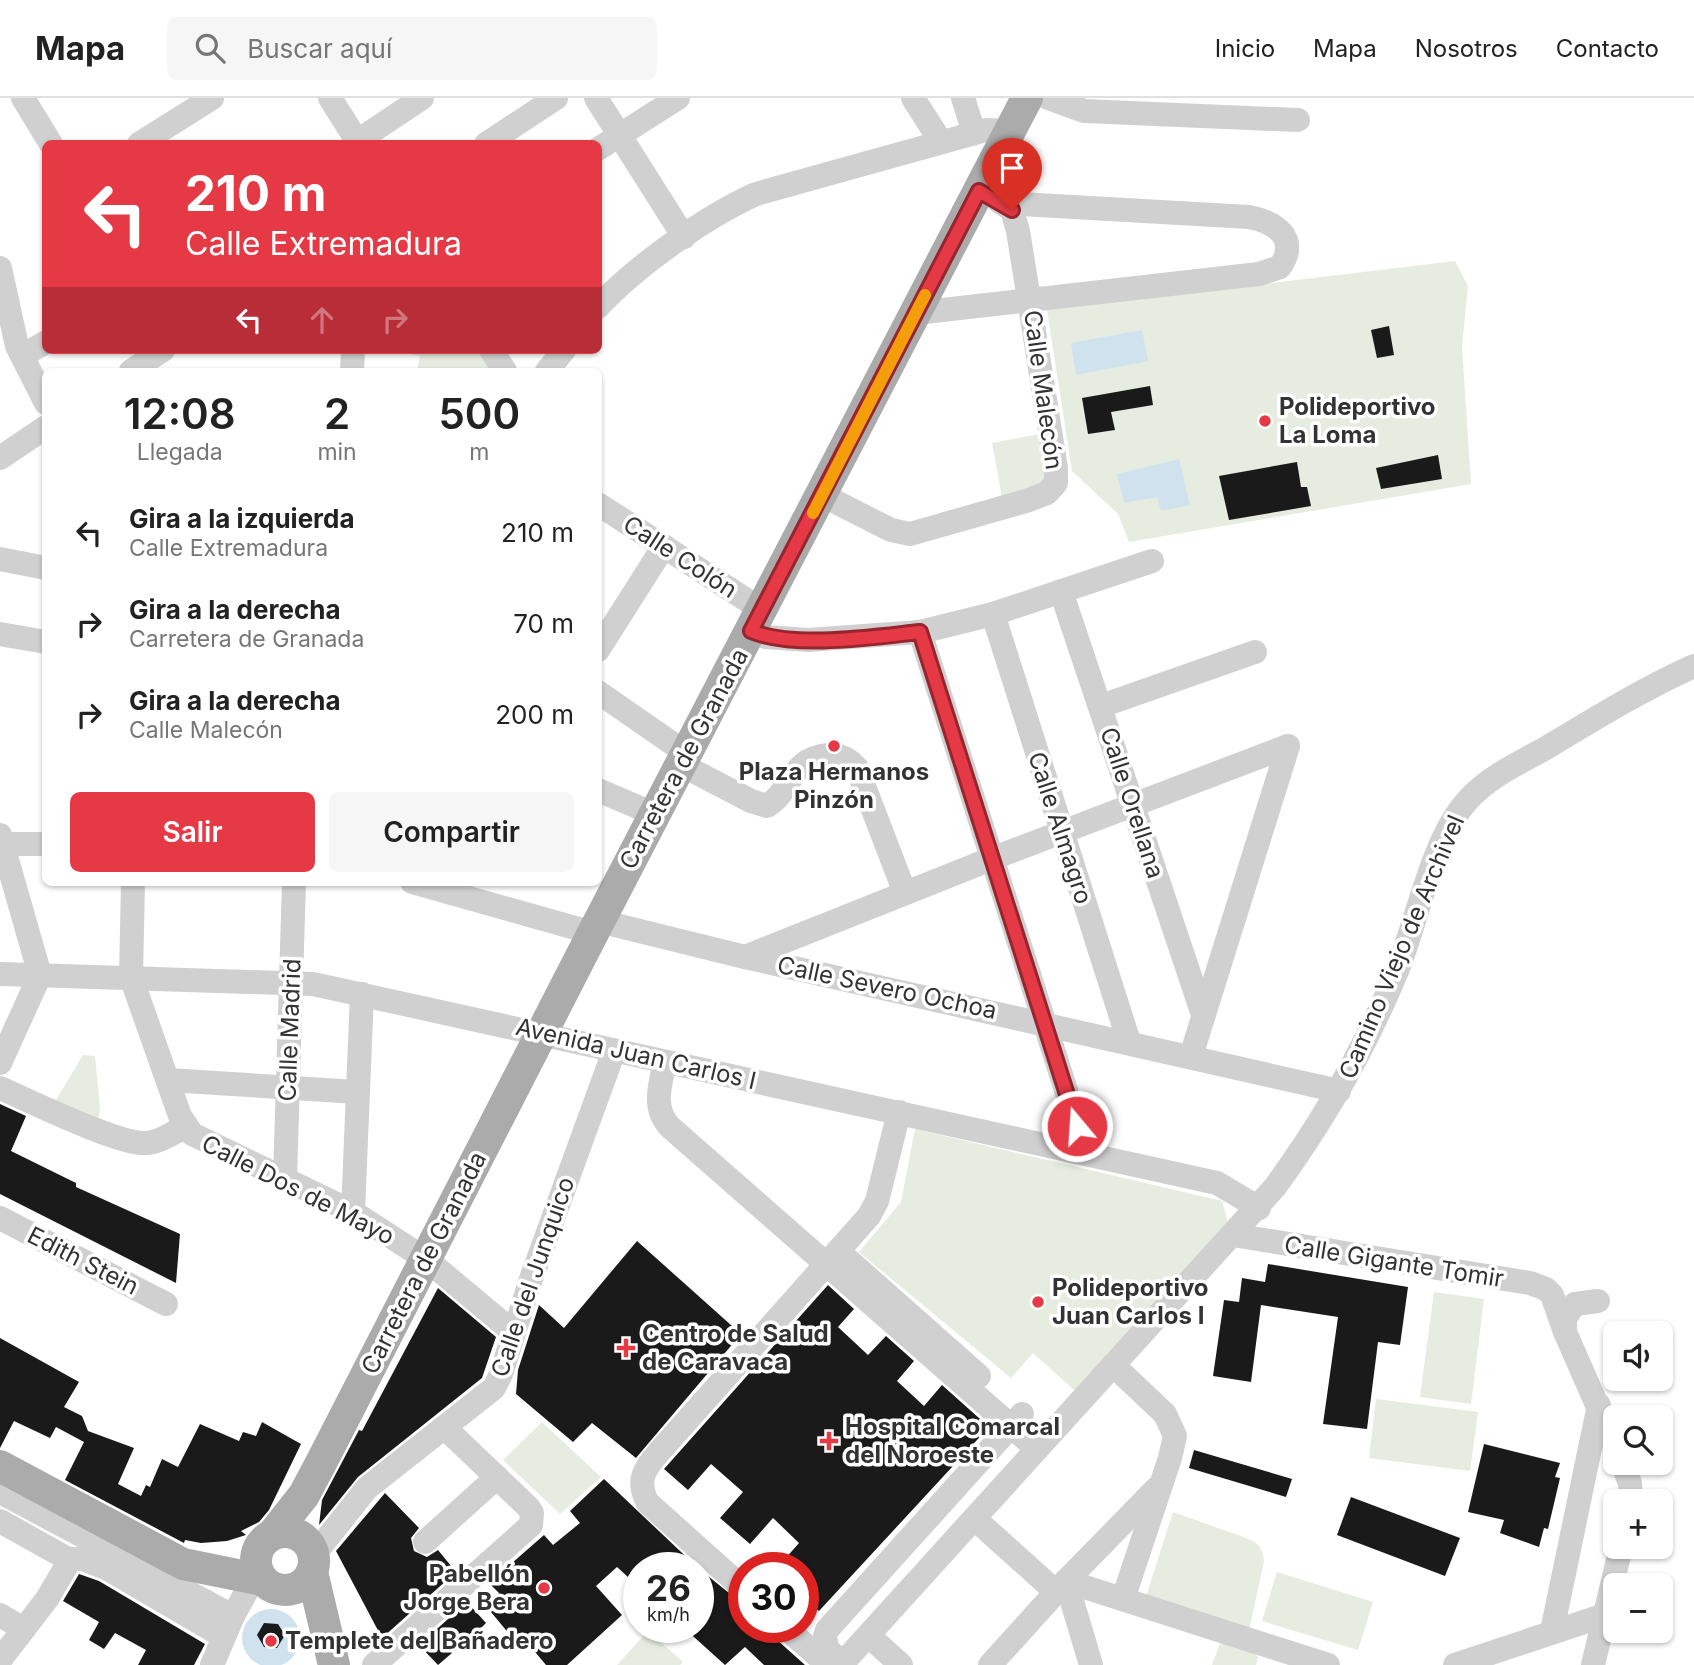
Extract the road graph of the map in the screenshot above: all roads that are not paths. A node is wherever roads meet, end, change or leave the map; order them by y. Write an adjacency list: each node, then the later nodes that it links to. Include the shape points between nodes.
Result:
1 (23, 98): 16 (street)
2 (212, 98): 17 (street)
3 (330, 98): 18 (street)
4 (422, 98): 19 (street)
5 (556, 98): 20 (street)
6 (596, 98): 15 (street)
7 (678, 98): 15 (street)
8 (913, 98): 21 (street)
9 (963, 98): 14 (street)
10 (1027, 98): 13 (main road, Carretera de Granada)
11 (1048, 98): 12 (street, via 1084,111)
12 (1298, 120)
13 (1010, 131): 14 (street); 23 (main road, Carretera de Granada)
14 (974, 133): 21 (street)
15 (620, 135): 22 (street); 24 (street)
16 (49, 140)
17 (145, 140)
18 (354, 140)
19 (360, 140)
20 (492, 140)
21 (941, 142): 24 (street, via 756,194)
22 (602, 146)
23 (1006, 204): 26 (street, Calle Malecón); 26 (street, via 1250,217 1274,224 1286,244 1280,267 1259,274); 28 (main road, Carretera de Granada)
24 (684, 237): 27 (street)
25 (0, 268): 30 (street)
26 (1029, 300): 28 (street); 38 (street, Calle Malecón, via 1056,468 1052,489 1026,501 910,534 891,530)
27 (602, 303)
28 (916, 313): 38 (main road, Carretera de Granada)
29 (42, 343): 30 (street)
30 (13, 348): 35 (street)
31 (157, 354): 33 (street)
32 (561, 354): 34 (street)
33 (136, 368)
34 (549, 368)
35 (42, 396)
36 (42, 429): 37 (street)
37 (5, 447)
38 (822, 495): 46 (main road, Carretera de Granada)
39 (602, 507): 40 (street, Calle Colón)
40 (664, 546): 46 (street, Calle Colón); 50 (street)
41 (0, 559): 43 (street)
42 (1152, 561): 44 (street)
43 (42, 567)
44 (1061, 592): 45 (street); 54 (street, Calle Orellana)
45 (993, 614): 47 (street); 59 (street, Calle Almagro)
46 (756, 620): 47 (street, via 766,637 808,640); 55 (main road, Carretera de Granada)
47 (920, 632): 62 (street)
48 (0, 634): 49 (street)
49 (42, 641)
50 (602, 644)
51 (1255, 652): 54 (street)
52 (1694, 666): 85 (street, Camino Viejo de Archivel, via 1619,704 1484,785 1466,802 1441,846 1390,986)
53 (602, 695): 55 (street)
54 (1101, 706): 57 (street, Calle Orellana)
55 (683, 758): 58 (main road, Carretera de Granada); 66 (street, via 766,806 803,763 829,755 845,758 857,768)
56 (602, 792): 58 (street)
57 (1131, 805): 59 (street); 74 (street, Calle Orellana); 74 (street, via 1288,746)
58 (654, 814): 67 (main road, Carretera de Granada)
59 (1061, 833): 62 (street); 77 (street, Calle Almagro)
60 (1, 840): 61 (street); 70 (street)
61 (42, 844)
62 (991, 859): 66 (street); 75 (street)
63 (133, 886): 71 (street, Calle Dos de Mayo)
64 (294, 886): 72 (street, Calle Madrid)
65 (428, 886): 67 (street, Calle Severo Ochoa)
66 (905, 893): 68 (street)
67 (596, 927): 68 (street, Calle Severo Ochoa); 76 (main road, Carretera de Granada)
68 (745, 957): 75 (street, Calle Severo Ochoa)
69 (0, 974): 70 (street, Avenida Juan Carlos I)
70 (40, 975): 71 (street, Avenida Juan Carlos I); 81 (street)
71 (131, 977): 72 (street, Avenida Juan Carlos I); 82 (street, Calle Dos de Mayo)
72 (292, 983): 73 (street, Avenida Juan Carlos I); 84 (street, Calle Madrid)
73 (362, 995): 76 (street, Avenida Juan Carlos I); 86 (street)
74 (1203, 1015): 79 (street)
75 (1043, 1022): 77 (street, Calle Severo Ochoa); 89 (street)
76 (542, 1033): 78 (street, Avenida Juan Carlos I); 96 (main road, Carretera de Granada)
77 (1129, 1042): 79 (street, Calle Severo Ochoa)
78 (614, 1051): 80 (street, Avenida Juan Carlos I); 99 (street, Calle del Junquico)
79 (1191, 1056): 85 (street, Calle Severo Ochoa)
80 (665, 1062): 87 (street, Avenida Juan Carlos I); 95 (street, via 658,1106 663,1119)
81 (0, 1063)
82 (168, 1080): 84 (street); 88 (street, Calle Dos de Mayo)
83 (0, 1088): 88 (street, via 138,1143 150,1143)
84 (288, 1089): 86 (street); 90 (street, Calle Madrid)
85 (1339, 1091): 91 (street, Camino Viejo de Archivel)
86 (357, 1092): 92 (street)
87 (899, 1112): 89 (street, Avenida Juan Carlos I); 95 (street, via 877,1201)
88 (186, 1126): 90 (street, Calle Dos de Mayo, via 200,1140)
89 (1086, 1153): 91 (street, Avenida Juan Carlos I, via 1217,1182)
90 (285, 1179): 92 (street, Calle Dos de Mayo)
91 (1259, 1208): 94 (street, Camino Viejo de Archivel)
92 (353, 1212): 96 (street, Calle Dos de Mayo)
93 (0, 1218): 98 (street, Edith Stein)
94 (1233, 1235): 97 (street, Calle Gigante Tomir, via 1530,1283); 101 (street, Camino Viejo de Archivel)
95 (833, 1258): 104 (street); 116 (street, via 650,1463 640,1482 648,1503)
96 (427, 1261): 99 (street, Calle Dos de Mayo); 115 (main road, Carretera de Granada, via 304,1495 301,1525)
97 (1549, 1292): 100 (street); 100 (street, Calle Gigante Tomir, via 1598,1301 1574,1304 1565,1318)
98 (166, 1304)
99 (513, 1332): 105 (street, Calle del Junquico, via 494,1388)
100 (1565, 1332): 102 (street)
101 (1113, 1366): 106 (street, Camino Viejo de Archivel); 109 (street, via 1172,1425 1175,1436)
102 (1599, 1405): 103 (street); 123 (street)
103 (1603, 1415)
104 (1016, 1420): 106 (street); 131 (street, via 828,1630 827,1649)
105 (445, 1428): 108 (street); 115 (street, Calle del Junquico)
106 (1042, 1443): 111 (street, Camino Viejo de Archivel)
107 (0, 1465): 115 (main road, via 172,1559 203,1569)
108 (497, 1478): 113 (street); 132 (street, via 533,1513 531,1525)
109 (1161, 1484): 117 (street); 118 (street)
110 (0, 1492): 126 (street)
111 (975, 1519): 117 (street); 124 (street, Camino Viejo de Archivel)
112 (0, 1521): 114 (street)
113 (425, 1542)
114 (68, 1559): 122 (street, via 47,1599); 126 (street, via 106,1568)
115 (280, 1564): 126 (street, Calle del Junquico); 127 (main road, Carretera de Granada)
116 (728, 1575)
117 (1061, 1586): 118 (street); 134 (street); 135 (street)
118 (1123, 1599): 128 (street)
119 (0, 1615): 122 (street)
120 (1603, 1616): 123 (street)
121 (1603, 1623): 138 (street)
122 (24, 1629): 130 (street)
123 (1552, 1632): 129 (street)
124 (869, 1636): 131 (street, Camino Viejo de Archivel); 133 (street)
125 (808, 1643): 131 (street)
126 (220, 1649)
127 (330, 1650)
128 (1268, 1656): 136 (street)
129 (1485, 1659): 137 (street)
130 (0, 1660)
131 (838, 1664)
132 (374, 1665)
133 (901, 1665)
134 (990, 1665)
135 (1091, 1665)
136 (1328, 1665)
137 (1455, 1665)
138 (1593, 1665)

